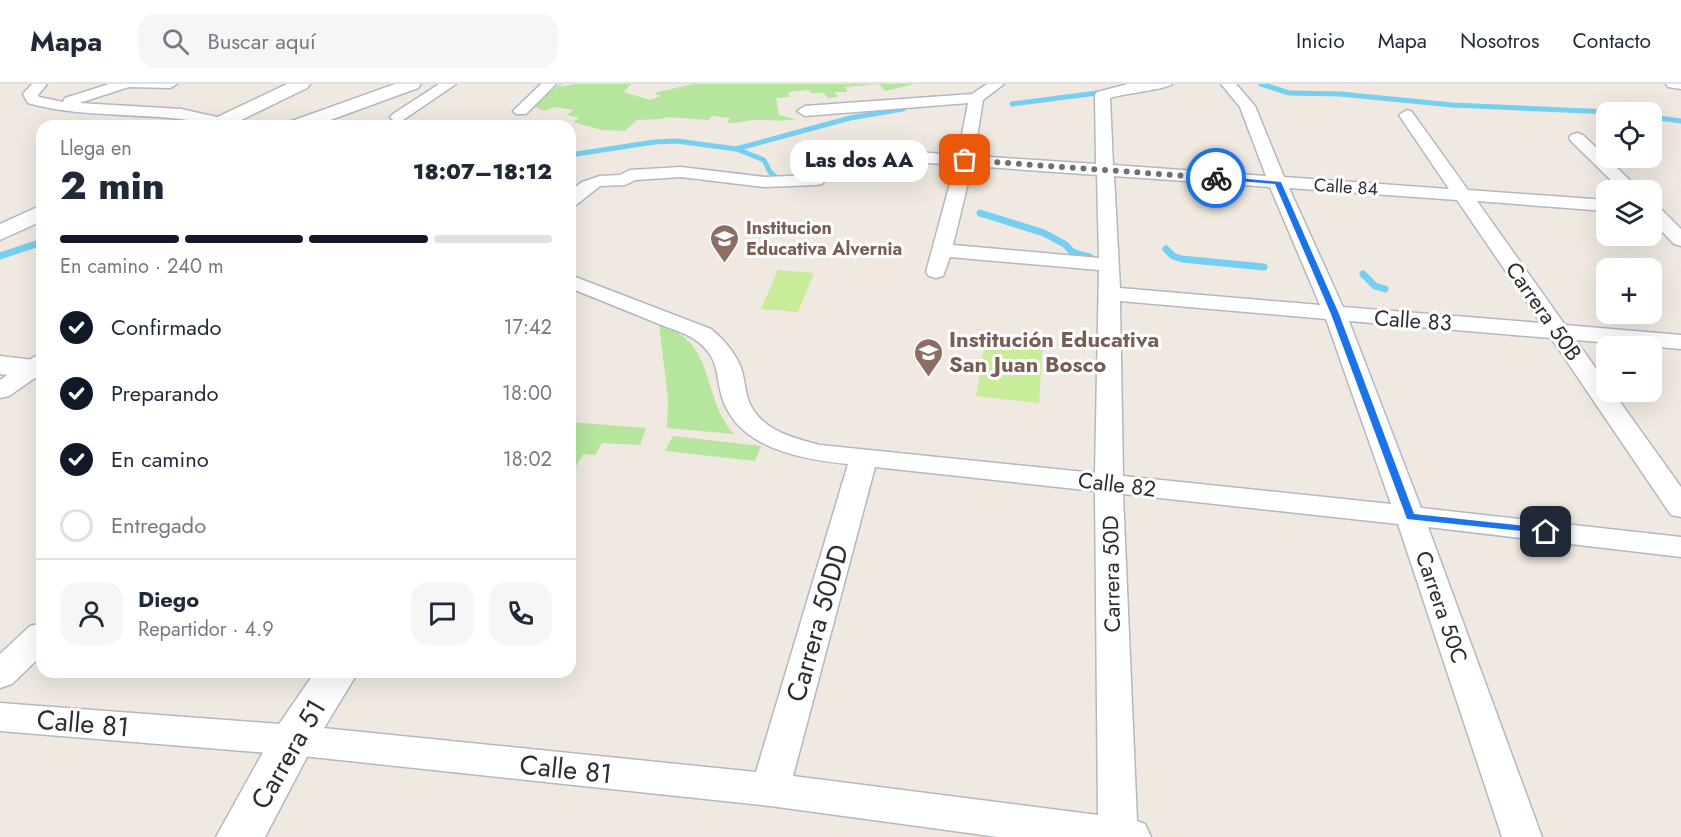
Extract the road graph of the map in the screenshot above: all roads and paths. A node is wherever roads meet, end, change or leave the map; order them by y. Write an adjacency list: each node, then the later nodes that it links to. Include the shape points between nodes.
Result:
1 (40, 84): 15 (street, via 30,94 33,100)
2 (124, 84): 15 (street)
3 (133, 84): 4 (street)
4 (170, 84)
5 (301, 84): 21 (street)
6 (412, 84): 22 (street)
7 (449, 84): 19 (street)
8 (549, 84): 16 (street)
9 (997, 84): 14 (street)
10 (1165, 84): 25 (street, Carrera 50D, via 1102,95)
11 (1228, 84): 27 (street, Carrera 50C, via 1247,105)
12 (1673, 84): 13 (street)
13 (1681, 86)
14 (976, 98): 17 (street); 24 (street)
15 (54, 106): 20 (street, via 181,114)
16 (520, 111)
17 (805, 111)
18 (1407, 115): 29 (street, Carrera 50B)
19 (398, 117)
20 (203, 120)
21 (225, 120)
22 (313, 120)
23 (1577, 138): 26 (street)
24 (965, 160): 25 (street, Calle 84); 28 (street, Calle 84, via 838,146 816,185 681,172 606,179 588,183); 37 (street)
25 (1104, 170): 27 (street, Calle 84); 38 (street, Carrera 50D)
26 (1620, 180)
27 (1277, 182): 29 (street, Calle 84); 42 (street, Carrera 50C)
28 (576, 195)
29 (1463, 195): 30 (street, Calle 84); 43 (street, Carrera 50B)
30 (1596, 204)
31 (1662, 210): 32 (street)
32 (1681, 210)
33 (36, 215): 35 (street)
34 (1662, 220): 36 (street)
35 (0, 233)
36 (1681, 240)
37 (942, 250): 38 (street); 39 (street)
38 (1109, 265): 41 (street, Carrera 50D)
39 (936, 272)
40 (576, 283): 49 (street, Calle 82, via 689,326 713,342 730,370 740,411 759,431 802,449)
41 (1109, 294): 42 (street, Calle 83); 50 (street, Carrera 50D)
42 (1335, 314): 43 (street, Calle 83); 52 (street, Carrera 50C)
43 (1558, 331): 44 (street, Calle 83); 51 (street, Carrera 50B)
44 (1681, 342)
45 (0, 365): 46 (street)
46 (36, 366)
47 (36, 368): 48 (street)
48 (0, 391)
49 (864, 456): 50 (street, Calle 82); 59 (street, Carrera 50DD)
50 (1109, 483): 52 (street, Calle 82); 60 (street, Carrera 50D)
51 (1681, 508)
52 (1410, 517): 53 (street, Calle 82); 62 (street, Carrera 50C)
53 (1681, 547)
54 (36, 641): 55 (street)
55 (0, 675)
56 (333, 678): 58 (street, Carrera 51)
57 (0, 717): 58 (street, Calle 81)
58 (293, 740): 59 (street, Calle 81); 61 (street, Carrera 51)
59 (770, 790): 60 (street, Calle 81)
60 (1122, 836)
61 (240, 837)
62 (1522, 837)

